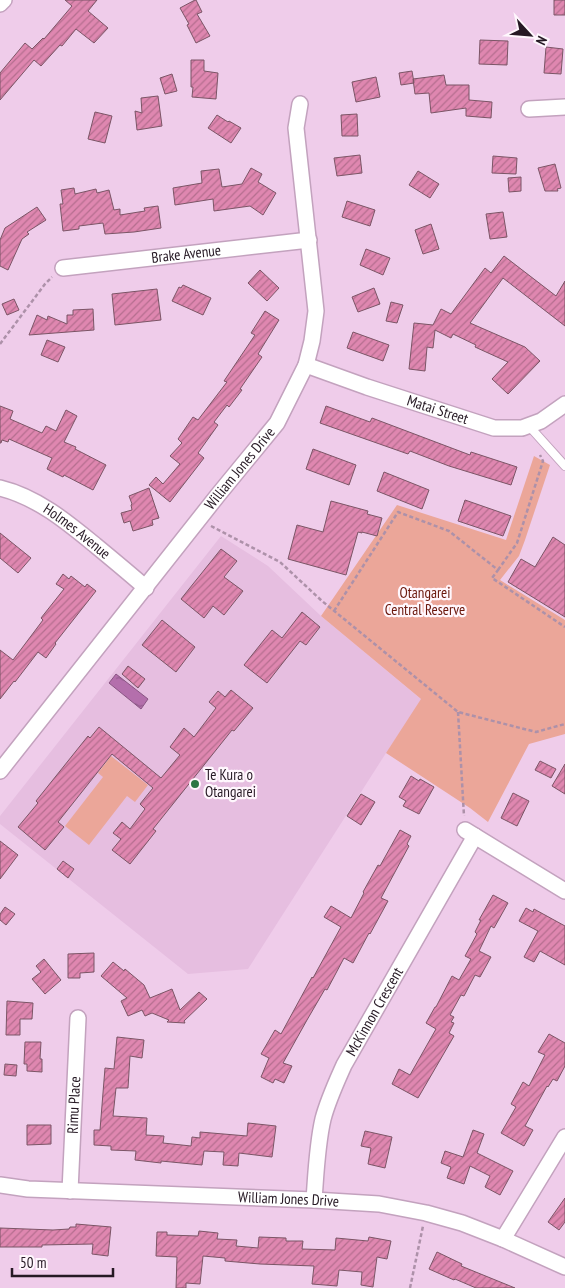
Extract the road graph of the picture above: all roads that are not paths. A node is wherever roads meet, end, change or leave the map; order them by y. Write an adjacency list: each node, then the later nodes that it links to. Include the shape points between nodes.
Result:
1 (4, 0): 2 (street)
2 (0, 4)
3 (300, 104): 6 (street, William Jones Drive, via 296,128)
4 (565, 107): 5 (street)
5 (529, 109)
6 (309, 240): 7 (street, Brake Avenue); 8 (street, William Jones Drive, via 316,310)
7 (63, 268)
8 (306, 365): 10 (street, Matai Street, via 494,428); 13 (street, William Jones Drive, via 276,423)
9 (565, 404): 10 (street, Matai Street)
10 (529, 426): 11 (lane)
11 (565, 466)
12 (0, 488): 13 (street, Holmes Avenue, via 58,516)
13 (146, 588): 14 (street, William Jones Drive)
14 (0, 771)
15 (565, 891): 20 (street, McKinnon Crescent, via 470,833 332,1092 323,1120)
16 (78, 1018): 19 (street, Rimu Place)
17 (565, 1137): 21 (street)
18 (0, 1185): 19 (street, William Jones Drive)
19 (70, 1191): 20 (street, William Jones Drive)
20 (314, 1200): 21 (street, William Jones Drive, via 379,1204 426,1213)
21 (503, 1239): 22 (street, William Jones Drive)
22 (565, 1267)

